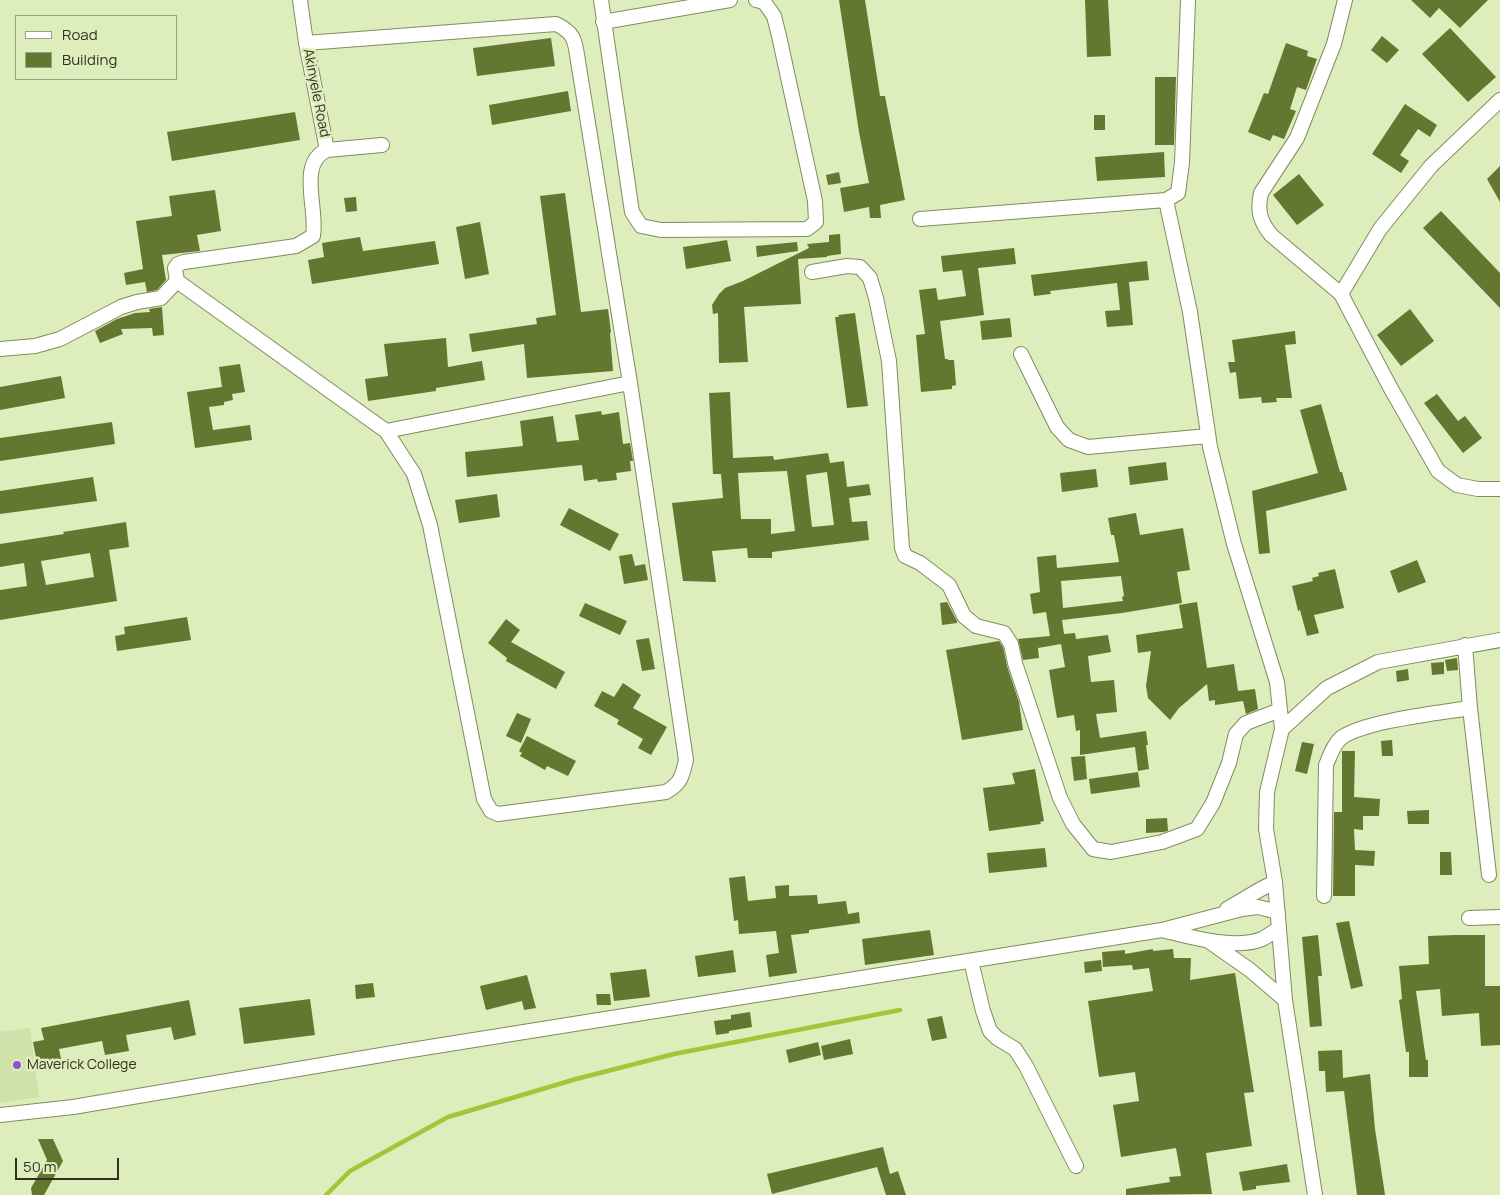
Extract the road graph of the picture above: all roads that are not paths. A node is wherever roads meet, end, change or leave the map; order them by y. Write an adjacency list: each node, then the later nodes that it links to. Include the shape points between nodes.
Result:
1 (300, 0): 8 (street, Akinyele Road)
2 (601, 0): 7 (street)
3 (730, 0): 7 (street)
4 (756, 0): 7 (street, via 764,2 774,16 781,46 815,201 816,222 807,229 661,230 641,226 632,212)
5 (1188, 0): 12 (street, via 1182,163 1178,193)
6 (1346, 0): 16 (street, via 1334,44 1297,138 1261,193 1258,204 1263,225 1271,235)
7 (603, 22)
8 (306, 43): 11 (street, Akinyele Road); 19 (street, via 556,24 572,34)
9 (1500, 100): 16 (street, via 1431,166 1380,229)
10 (382, 145): 11 (street)
11 (327, 150): 15 (street, Akinyele Road, via 318,154 310,173 313,236 296,246 184,262 175,268)
12 (1166, 200): 13 (street); 21 (street, via 1190,312)
13 (920, 219)
14 (812, 272): 26 (street, via 860,267 870,278 889,361 902,548 906,556 949,585 964,616 976,626 1004,632 1011,644 1060,798 1073,824 1093,849 1111,852 1128,849 1162,842 1197,829 1214,803 1236,734 1246,723)
15 (177, 281): 17 (street, via 161,298 121,308 60,339); 20 (street)
16 (1341, 294): 22 (street, via 1438,471 1458,486)
17 (0, 350)
18 (1021, 354): 21 (street, via 1057,427 1070,440 1088,447)
19 (630, 383): 20 (street); 20 (street, via 686,760 677,786 666,792 498,814 491,811 484,799 428,517 414,474)
20 (386, 431)
21 (1208, 436): 26 (street, via 1234,544 1277,682)
22 (1500, 489)
23 (1500, 640): 24 (street)
24 (1466, 645): 25 (street); 27 (street, via 1378,662 1327,688)
25 (1470, 708): 28 (street); 30 (street, via 1373,725 1341,739 1331,751 1326,765)
26 (1280, 710): 27 (street)
27 (1282, 728): 29 (street, via 1266,792 1266,829)
28 (1489, 875)
29 (1275, 882): 31 (street); 32 (street)
30 (1324, 896)
31 (1278, 912): 32 (street, via 1258,907); 35 (street)
32 (1217, 916): 36 (street)
33 (1500, 917): 34 (street)
34 (1469, 918)
35 (1279, 928): 37 (street, via 1261,939); 39 (street)
36 (1162, 930): 37 (street); 38 (street)
37 (1210, 941): 39 (street)
38 (971, 961): 40 (street, via 73,1107); 41 (street, via 990,1031 1015,1050 1026,1066)
39 (1285, 1000): 42 (street)
40 (0, 1115)
41 (1076, 1166)
42 (1315, 1195)

